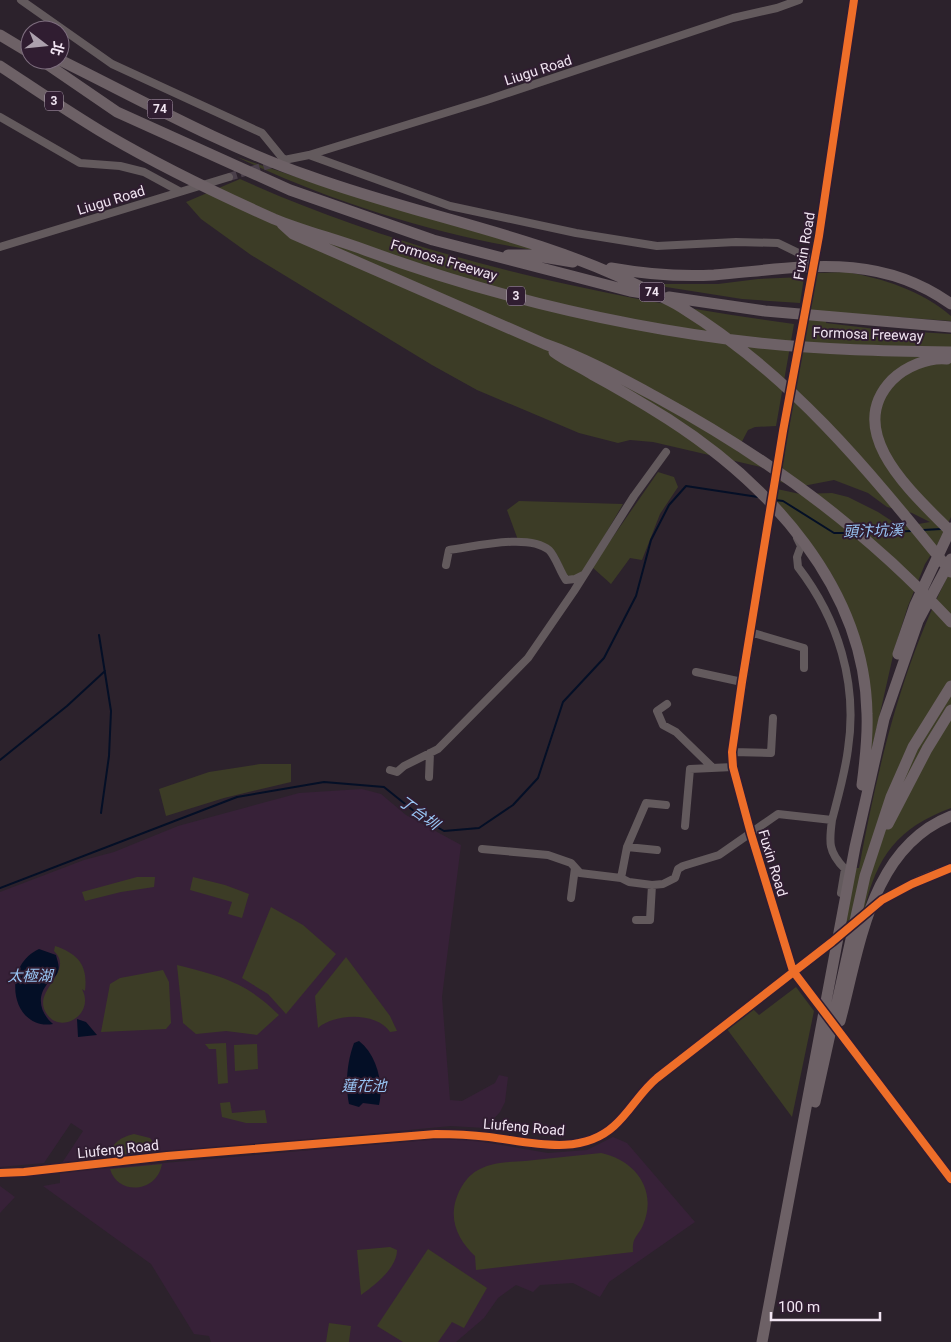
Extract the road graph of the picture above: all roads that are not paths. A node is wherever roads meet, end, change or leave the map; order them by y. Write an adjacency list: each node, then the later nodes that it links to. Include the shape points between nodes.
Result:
1 (20, 0): 11 (street, Liugu Road, via 112,64 262,133 284,160)
2 (799, 0): 11 (street, Liugu Road, via 733,18)
3 (854, 0): 17 (street, Fuxin Road)
4 (0, 35): 5 (highway); 6 (highway)
5 (20, 41)
6 (20, 47)
7 (70, 65): 28 (highway, 74, via 262,158 352,191 558,251 611,272 678,305 782,382 822,420 860,460)
8 (0, 66): 14 (highway, Formosa Freeway / 3, via 108,136)
9 (56, 70): 16 (highway, Formosa Freeway / 3, via 118,112 290,190 433,240)
10 (0, 117): 13 (street, via 80,163 120,166 144,172)
11 (309, 155): 17 (street, via 450,206 576,233 657,246 778,243)
12 (229, 177): 13 (street, Liugu Road)
13 (179, 191): 15 (street, Liugu Road)
14 (277, 220): 20 (highway, via 293,234); 21 (highway, Formosa Freeway / 3, via 424,272 624,322 758,343)
15 (0, 247)
16 (488, 255): 18 (highway, via 530,255 646,274 714,275 826,265 860,267 905,280); 19 (highway, Formosa Freeway / 3, via 630,291 786,313)
17 (815, 261): 24 (street, Fuxin Road)
18 (951, 304)
19 (951, 327)
20 (546, 344): 30 (highway, via 611,372 693,417 771,466 822,504 904,574); 52 (highway, via 559,356 636,399 736,470 778,511 813,554 842,606 862,675 867,712 866,750)
21 (951, 352)
22 (951, 359): 25 (highway, via 938,358 898,374 882,392 875,415 876,432 887,460 909,490)
23 (666, 452): 29 (street)
24 (772, 503): 31 (street, Fuxin Road); 48 (street, via 801,546 798,567 829,618 841,647 851,689 848,749)
25 (950, 531): 39 (highway, via 902,640)
26 (951, 559): 39 (highway, via 918,621)
27 (446, 565): 29 (street, via 449,550 510,542 540,546 549,551 566,580)
28 (951, 572)
29 (585, 573): 41 (street, via 528,658 438,749)
30 (951, 622)
31 (750, 632): 32 (street, via 804,648); 34 (street, Fuxin Road)
32 (804, 668)
33 (696, 672): 34 (street)
34 (742, 682): 40 (street, Fuxin Road)
35 (951, 686): 55 (highway, via 901,771)
36 (667, 704): 42 (street, via 657,711 663,725 676,732)
37 (951, 710): 55 (highway)
38 (774, 718): 40 (street, via 771,753)
39 (884, 719): 52 (highway)
40 (732, 752): 43 (street, Fuxin Road)
41 (430, 753): 44 (street, via 397,772); 45 (street)
42 (712, 767): 43 (street); 49 (street, via 690,770)
43 (733, 767): 50 (street, Fuxin Road)
44 (390, 770)
45 (429, 776)
46 (666, 805): 51 (street, via 646,803)
47 (951, 816): 64 (highway, via 911,841 881,884 869,913 832,1048)
48 (832, 820): 50 (street, via 778,814); 62 (street, via 829,840 834,858 844,869)
49 (686, 826)
50 (751, 834): 59 (street, via 719,855 683,866 674,878); 63 (street, Fuxin Road)
51 (627, 846): 54 (street); 58 (street)
52 (856, 847): 67 (highway)
53 (482, 849): 56 (street, via 548,855 571,863)
54 (657, 850)
55 (874, 850): 64 (highway)
56 (575, 868): 58 (street, via 580,873); 60 (street)
57 (951, 868): 62 (street, Liufeng Road, via 882,900)
58 (622, 878): 59 (street)
59 (652, 886): 61 (street, via 650,920)
60 (571, 898)
61 (636, 920)
62 (834, 940): 63 (street, Liufeng Road)
63 (793, 971): 65 (street, Liufeng Road, via 656,1078 642,1090 614,1127 593,1140 544,1145 436,1134); 66 (street, Fuxin Road)
64 (823, 1062): 68 (highway)
65 (0, 1173)
66 (951, 1179)
67 (762, 1342)
68 (769, 1342)

